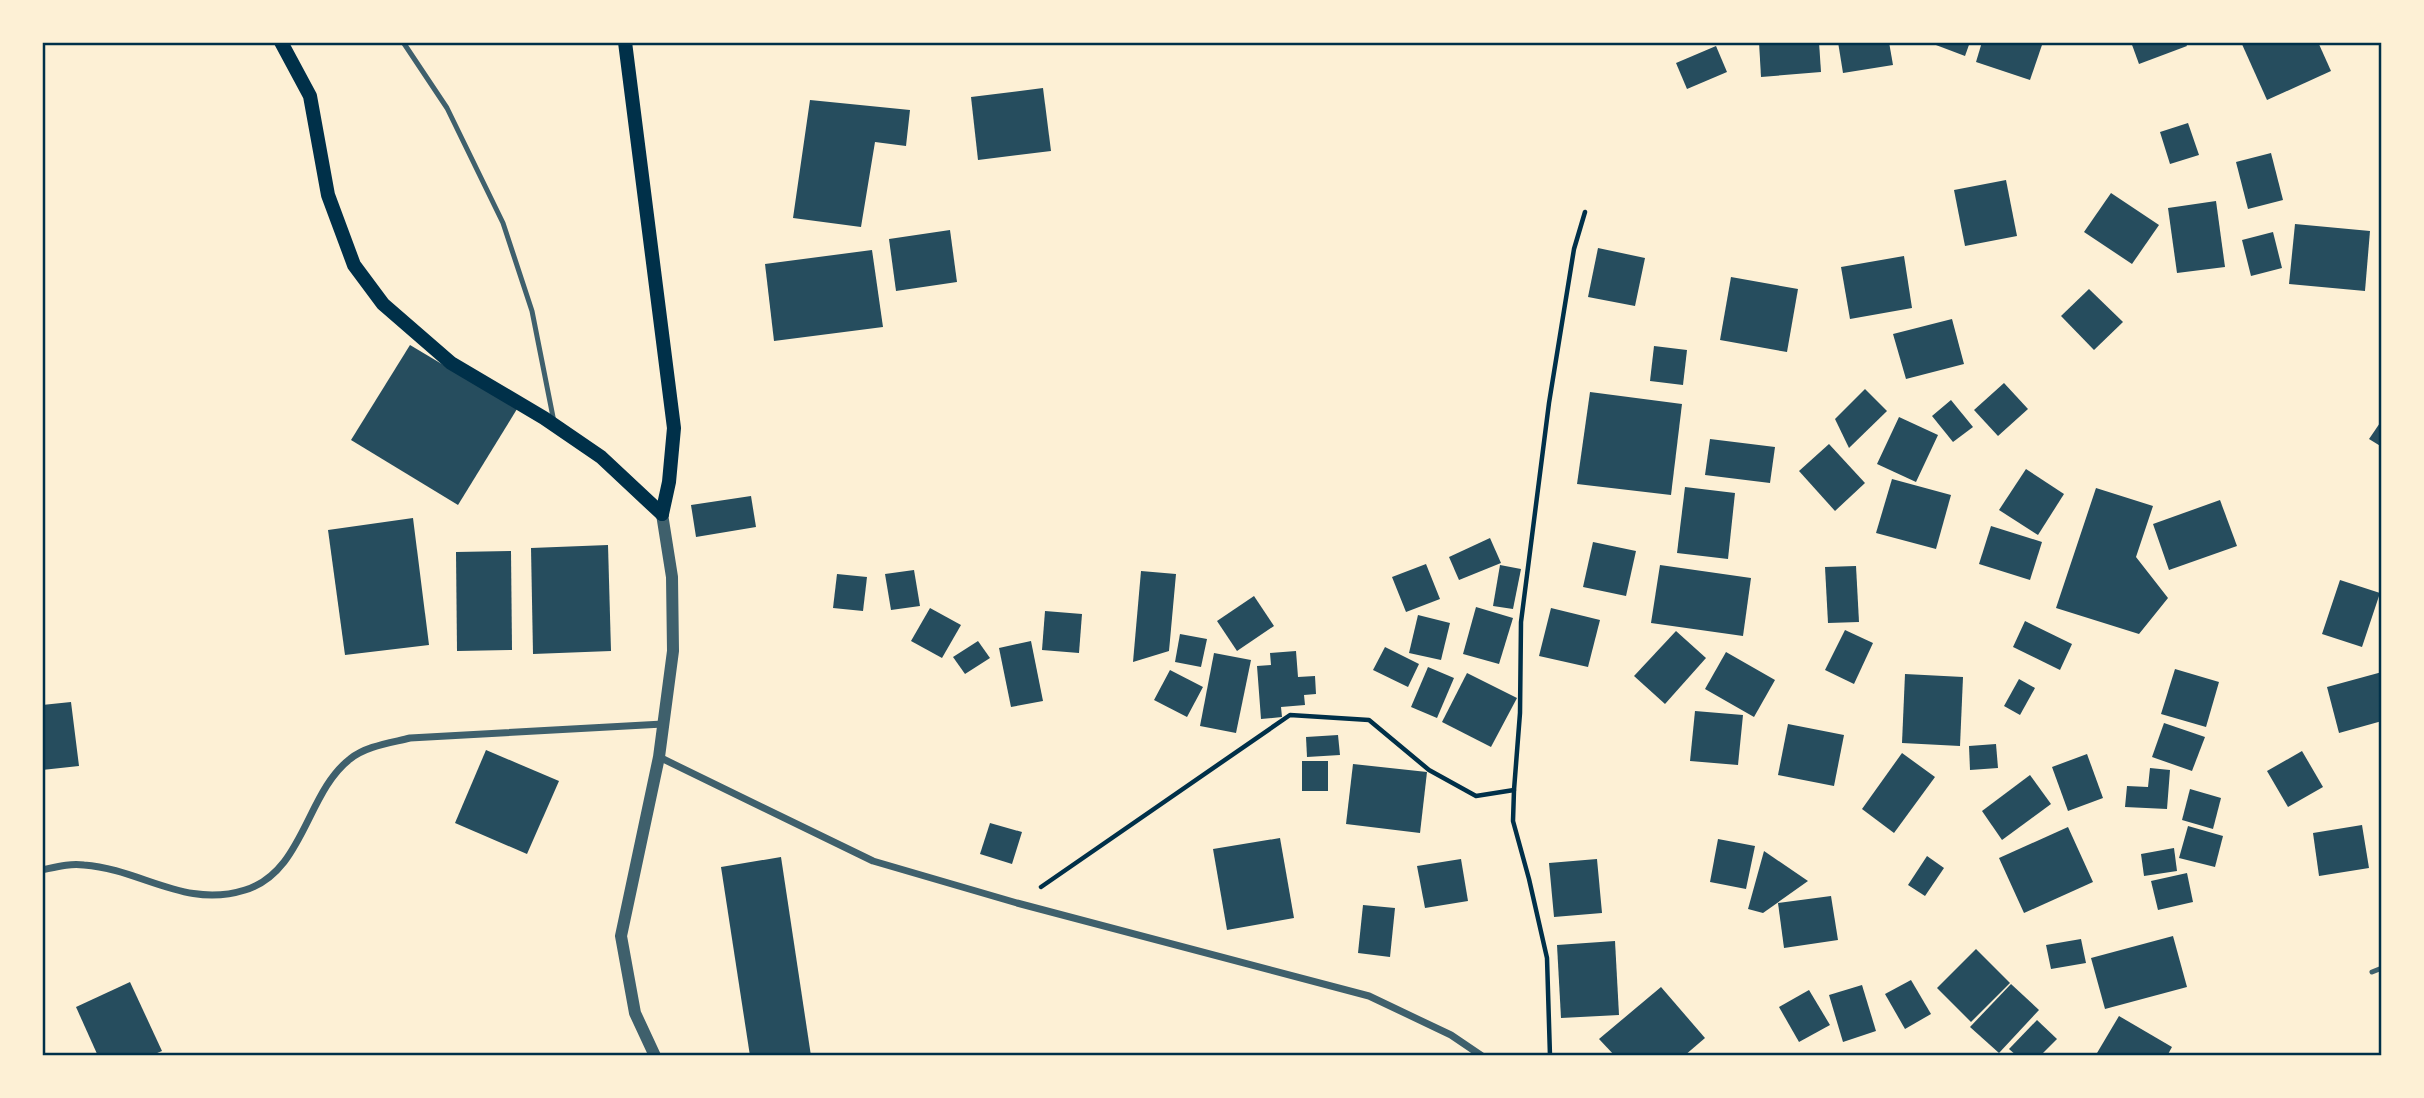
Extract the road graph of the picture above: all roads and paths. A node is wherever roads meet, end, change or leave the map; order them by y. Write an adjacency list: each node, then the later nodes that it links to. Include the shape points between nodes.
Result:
1 (281, 42): 5 (main road, via 310,96 328,195 354,265 383,304 452,363)
2 (403, 42): 5 (lane, via 447,108 503,223 532,311)
3 (625, 42): 6 (main road, via 674,428)
4 (1585, 212): 9 (path, via 1549,402 1521,622)
5 (555, 425): 6 (main road, via 601,457)
6 (662, 514): 7 (street, via 673,578 673,651)
7 (663, 724): 8 (street); 10 (street, via 410,738 376,746 350,759 331,780 297,844 271,877 247,890 219,895 183,893 119,871 85,865)
8 (659, 757): 11 (street, via 873,861); 14 (street, via 621,936 635,1013)
9 (1514, 790): 11 (path, via 1476,796 1429,770 1369,719 1290,715); 16 (path, via 1513,821 1547,958)
10 (42, 870)
11 (1017, 904): 15 (street, via 1369,996 1451,1035)
12 (2382, 968): 13 (lane)
13 (2372, 972)
14 (655, 1056)
15 (1482, 1056)
16 (1550, 1056)

